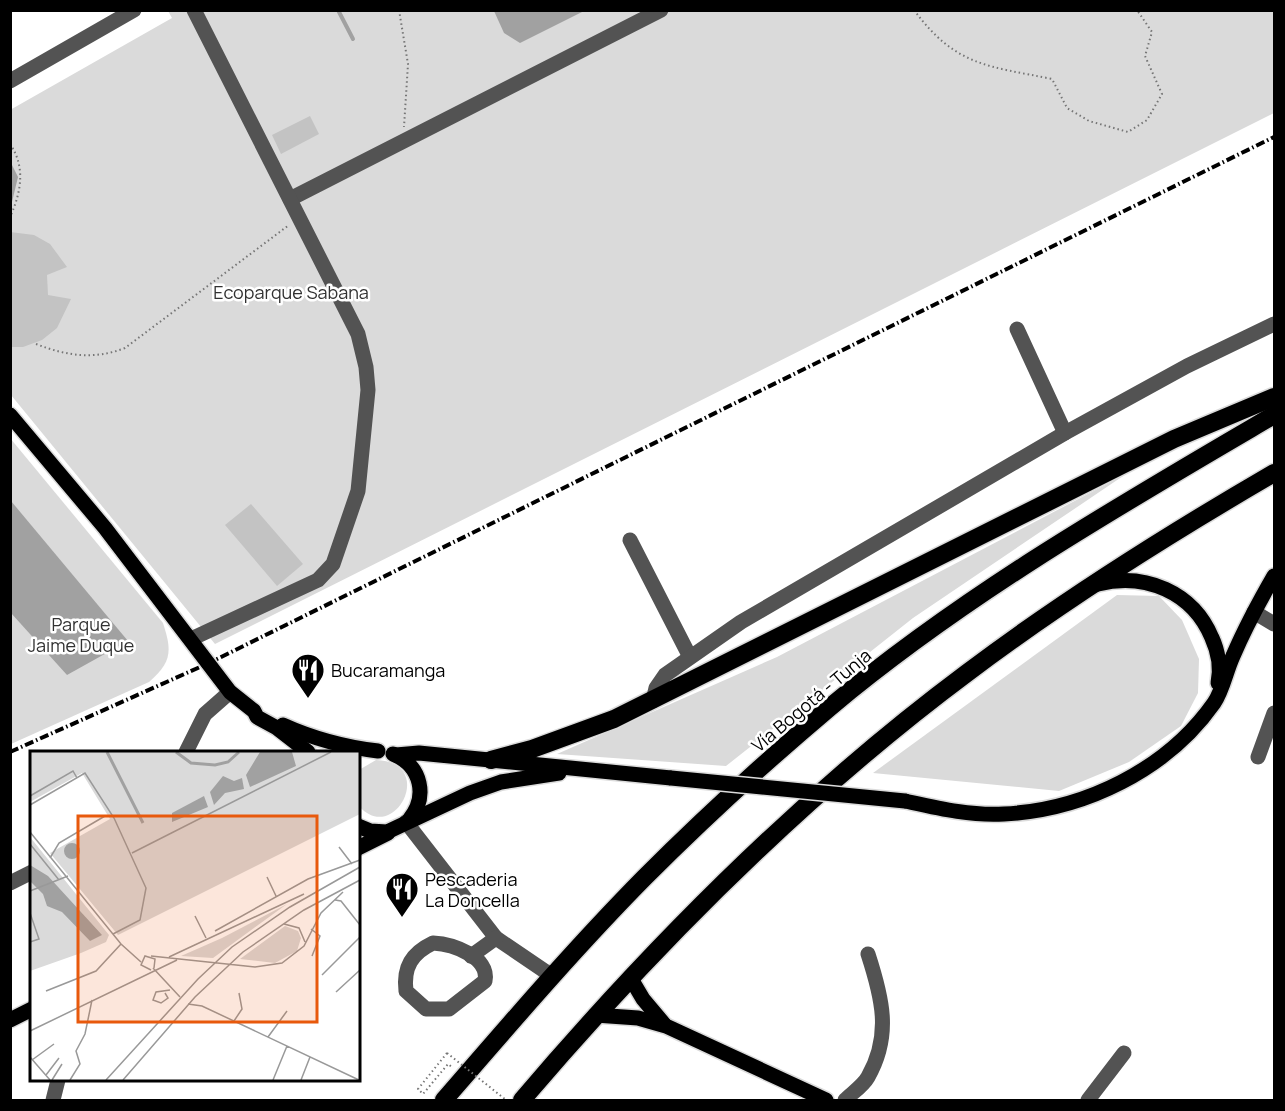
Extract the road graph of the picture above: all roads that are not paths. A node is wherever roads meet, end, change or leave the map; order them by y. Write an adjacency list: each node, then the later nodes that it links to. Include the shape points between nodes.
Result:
1 (134, 10): 4 (street)
2 (194, 10): 5 (street)
3 (661, 10): 5 (street)
4 (10, 81)
5 (290, 199): 18 (street, via 358,334 366,367 368,390 358,491 333,564 318,580)
6 (1275, 324): 11 (street, via 1187,366)
7 (1017, 329): 11 (street)
8 (1275, 397): 21 (highway, via 1174,439)
9 (10, 415): 18 (main road)
10 (1275, 415): 41 (highway, Vía Bogotá - Tunja, via 1141,493 960,609 831,707 644,878)
11 (1065, 433): 19 (street, via 741,622)
12 (1275, 473): 15 (highway)
13 (630, 540): 19 (street)
14 (1275, 576): 16 (main road)
15 (1089, 586): 22 (main road, via 1115,580 1142,580 1167,589 1189,604 1206,624 1217,649 1220,676); 42 (highway, via 966,673 861,760 791,820)
16 (1254, 612): 17 (street); 22 (main road)
17 (1275, 624)
18 (191, 639): 20 (main road)
19 (690, 657): 21 (street, via 660,680)
20 (230, 692): 23 (main road); 25 (street, via 205,714)
21 (653, 701): 31 (highway, via 574,735)
22 (1215, 701): 32 (main road, bridge, via 1182,739 1143,770 1100,793 1052,808 1003,814 953,812 905,801)
23 (254, 711): 26 (main road); 27 (main road, via 310,737 348,748)
24 (1275, 713): 30 (street)
25 (187, 751)
26 (306, 751)
27 (378, 751): 28 (main road); 29 (main road)
28 (396, 755): 31 (main road, via 419,753); 33 (main road, via 409,764 420,784 420,800)
29 (360, 757)
30 (1258, 757)
31 (490, 760): 32 (main road)
32 (600, 771): 33 (main road, via 589,777 559,773 501,782)
33 (404, 824): 34 (main road, via 379,832); 35 (main road); 38 (street)
34 (360, 827)
35 (360, 847)
36 (30, 873): 37 (street)
37 (10, 883)
38 (496, 938): 40 (street); 41 (street)
39 (868, 954): 53 (street, via 882,998 882,1038 868,1078)
40 (471, 956): 40 (street, via 448,944 434,943 419,950 405,969 406,991 426,1009 449,1010 485,981 484,967)
41 (552, 976): 50 (highway, Vía Bogotá - Tunja)
42 (630, 977): 44 (highway); 46 (main road)
43 (30, 1010): 45 (main road)
44 (595, 1015): 46 (main road, via 631,1017); 51 (highway)
45 (10, 1020)
46 (666, 1026): 52 (main road)
47 (1124, 1053): 54 (street)
48 (58, 1081): 49 (street)
49 (53, 1101)
50 (444, 1101)
51 (522, 1101)
52 (826, 1101)
53 (845, 1101)
54 (1089, 1101)

